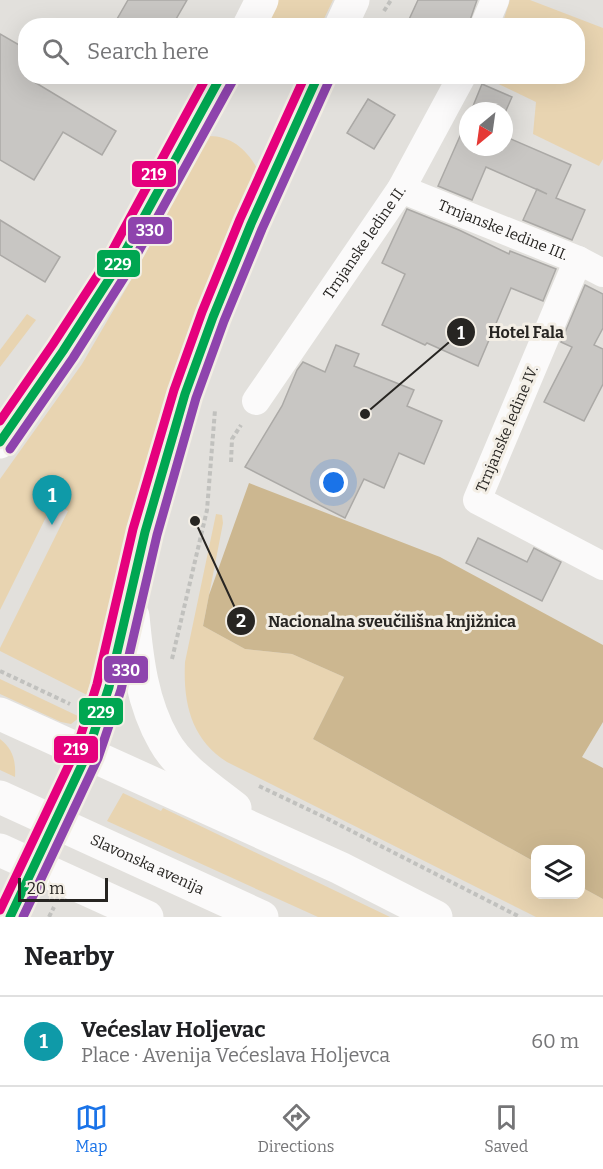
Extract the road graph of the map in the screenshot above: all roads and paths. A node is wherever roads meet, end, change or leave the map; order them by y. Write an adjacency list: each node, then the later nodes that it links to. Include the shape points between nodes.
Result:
1 (262, 0): 4 (main road)
2 (353, 0): 5 (main road)
3 (495, 0): 6 (street)
4 (253, 18)
5 (345, 18)
6 (487, 18)
7 (217, 84): 15 (main road, via 115,270)
8 (314, 84): 18 (main road, via 251,224 185,394)
9 (458, 84): 10 (street, Trnjanske ledine II.)
10 (401, 189): 11 (street, Trnjanske ledine III.); 14 (street, Trnjanske ledine II.)
11 (578, 260): 12 (street, Trnjanske ledine III.); 17 (street, Trnjanske ledine IV., via 477,500)
12 (603, 273)
13 (216, 400): 19 (path, via 207,510)
14 (256, 401): 16 (path, via 232,439)
15 (0, 442)
16 (231, 462)
17 (603, 566)
18 (131, 591): 23 (main road, via 109,687); 26 (main road, via 139,670 165,743 183,765)
19 (170, 670)
20 (0, 671): 21 (path)
21 (70, 704)
22 (0, 714): 23 (main road)
23 (87, 754): 26 (main road); 28 (main road)
24 (252, 783): 32 (path)
25 (0, 797): 30 (main road, Slavonska avenija)
26 (274, 839): 31 (main road)
27 (0, 850): 29 (main road)
28 (10, 917)
29 (147, 917)
30 (262, 917)
31 (436, 917)
32 (520, 917)

